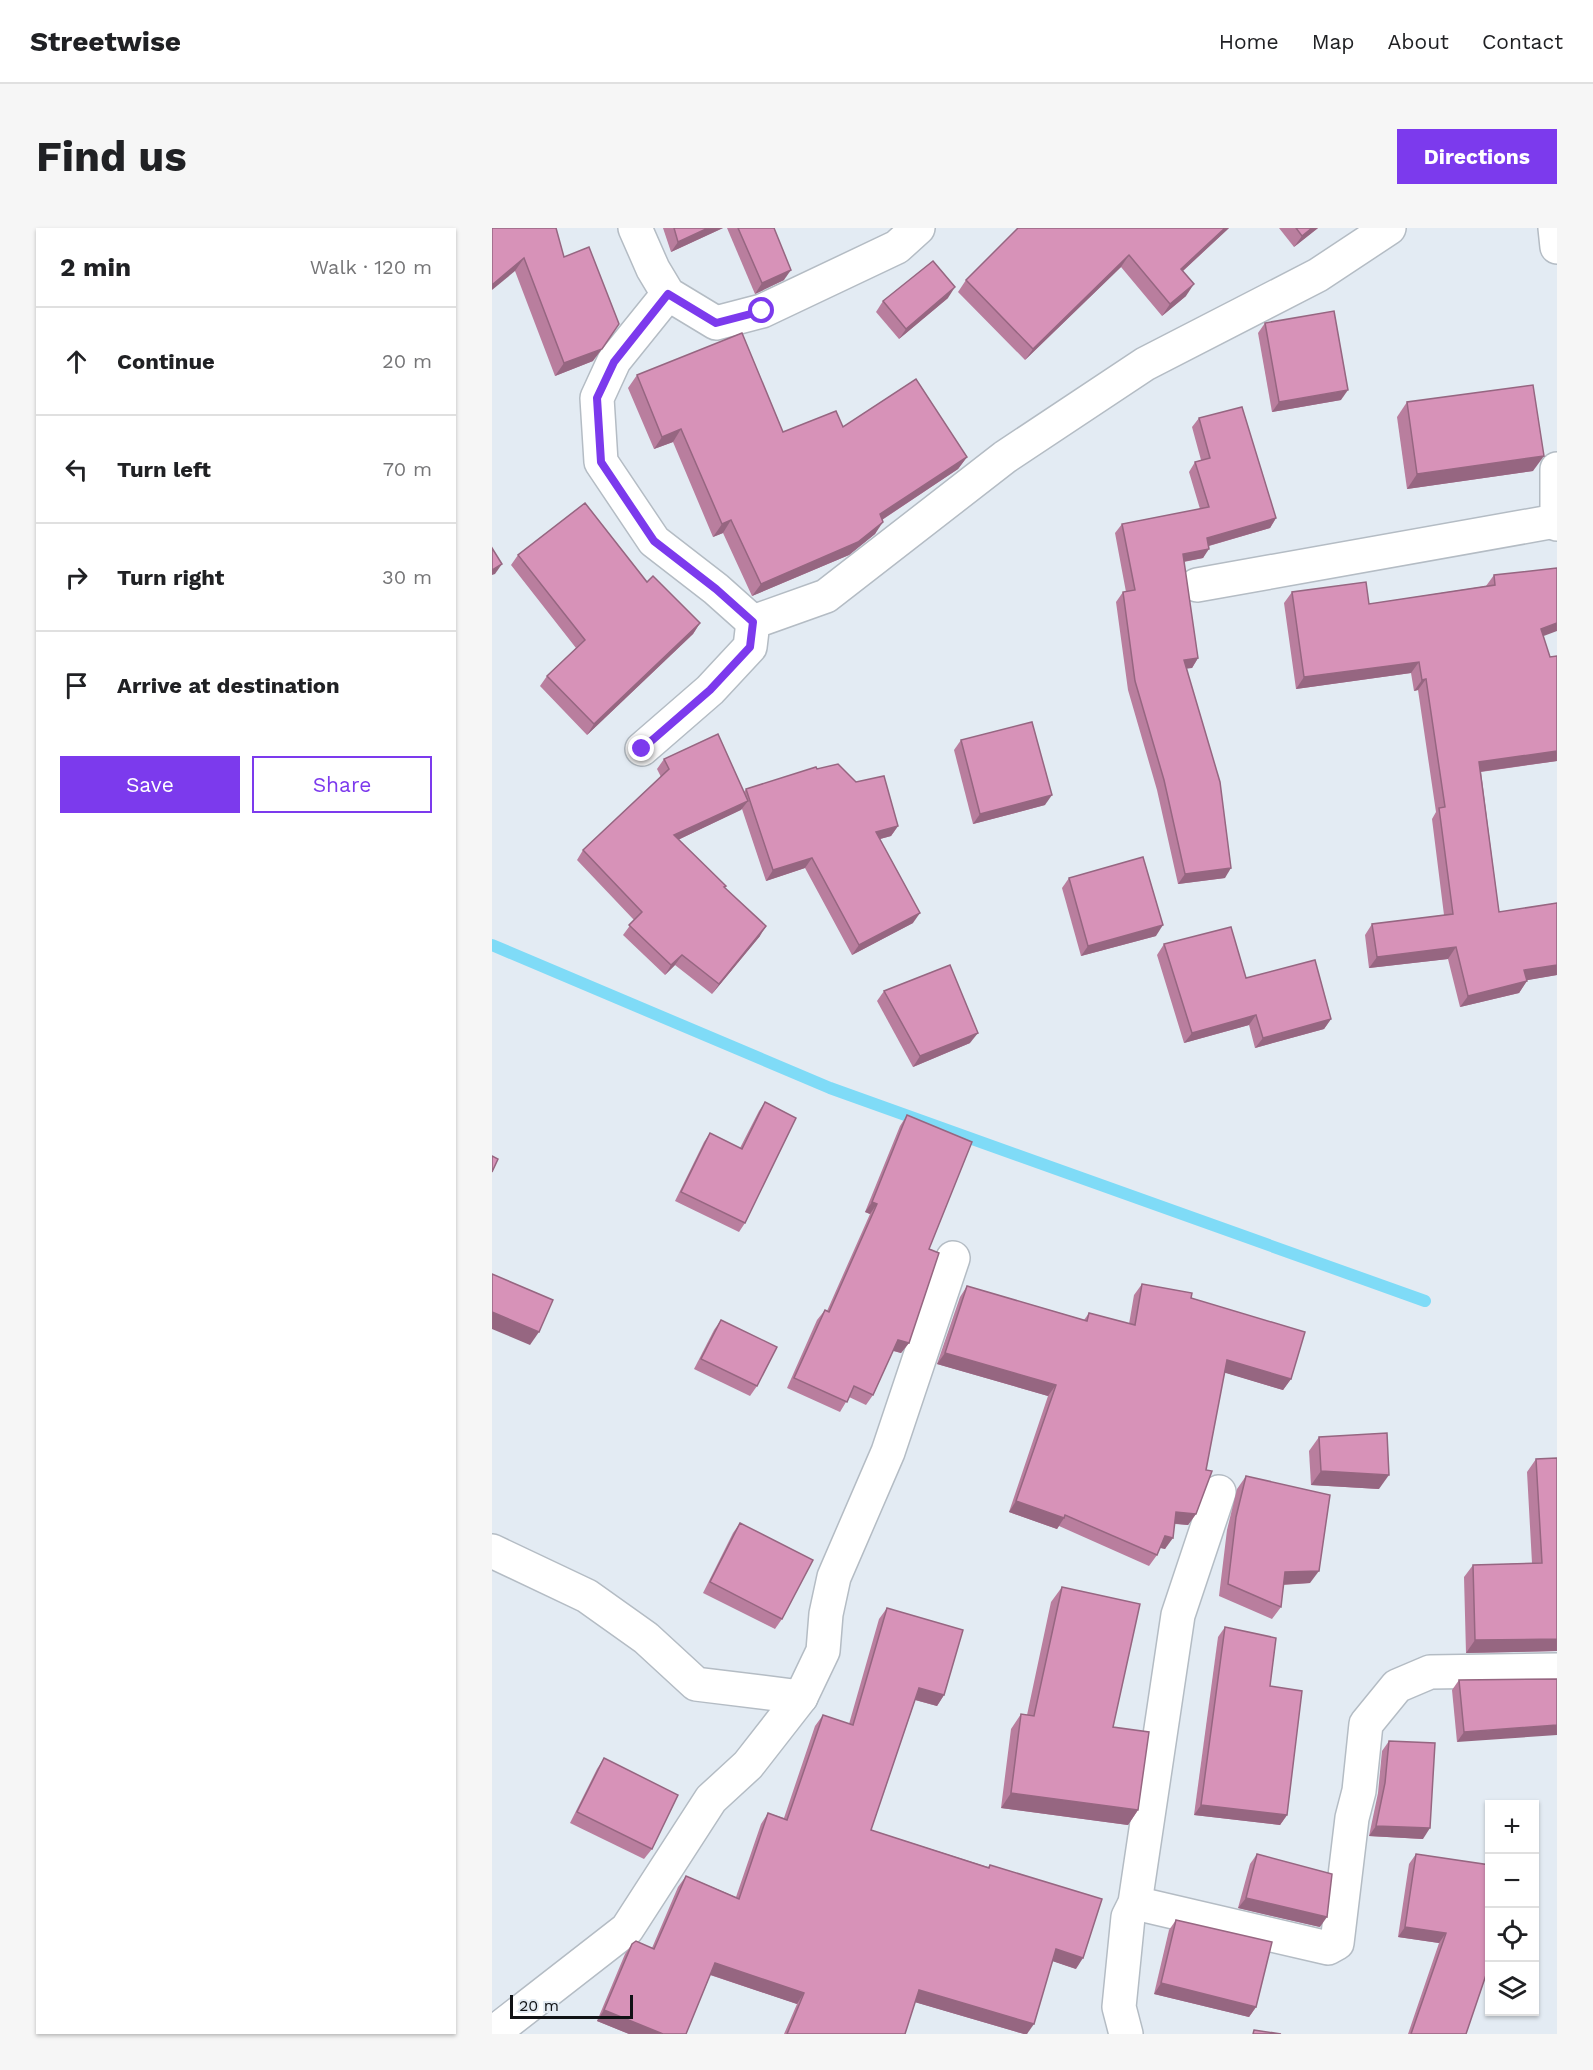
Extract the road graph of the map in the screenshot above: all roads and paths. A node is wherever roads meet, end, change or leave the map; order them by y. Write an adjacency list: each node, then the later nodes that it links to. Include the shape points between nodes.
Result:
1 (635, 228): 6 (street)
2 (918, 228): 6 (street, via 897,247 762,311 716,323)
3 (1389, 228): 10 (street, via 1318,275 1145,364 1005,457 826,596)
4 (1555, 228): 5 (street)
5 (1557, 248)
6 (668, 294): 10 (street, via 614,362 597,398 601,462 654,541)
7 (1557, 470): 8 (street)
8 (1556, 523): 9 (street)
9 (1197, 585)
10 (753, 622): 11 (street, via 750,647 710,690)
11 (642, 749)
12 (953, 1258): 16 (street, via 888,1452 834,1577 823,1651)
13 (1219, 1492): 17 (street, via 1178,1615)
14 (492, 1551): 16 (street, via 587,1596 646,1638 696,1684)
15 (1557, 1670): 17 (street, via 1430,1672 1397,1686 1366,1725 1337,1942 1328,1948)
16 (801, 1697): 18 (street, via 748,1765 711,1799 627,1929)
17 (1135, 1903): 19 (street, via 1128,1917 1119,2007)
18 (492, 2034)
19 (1126, 2034)

